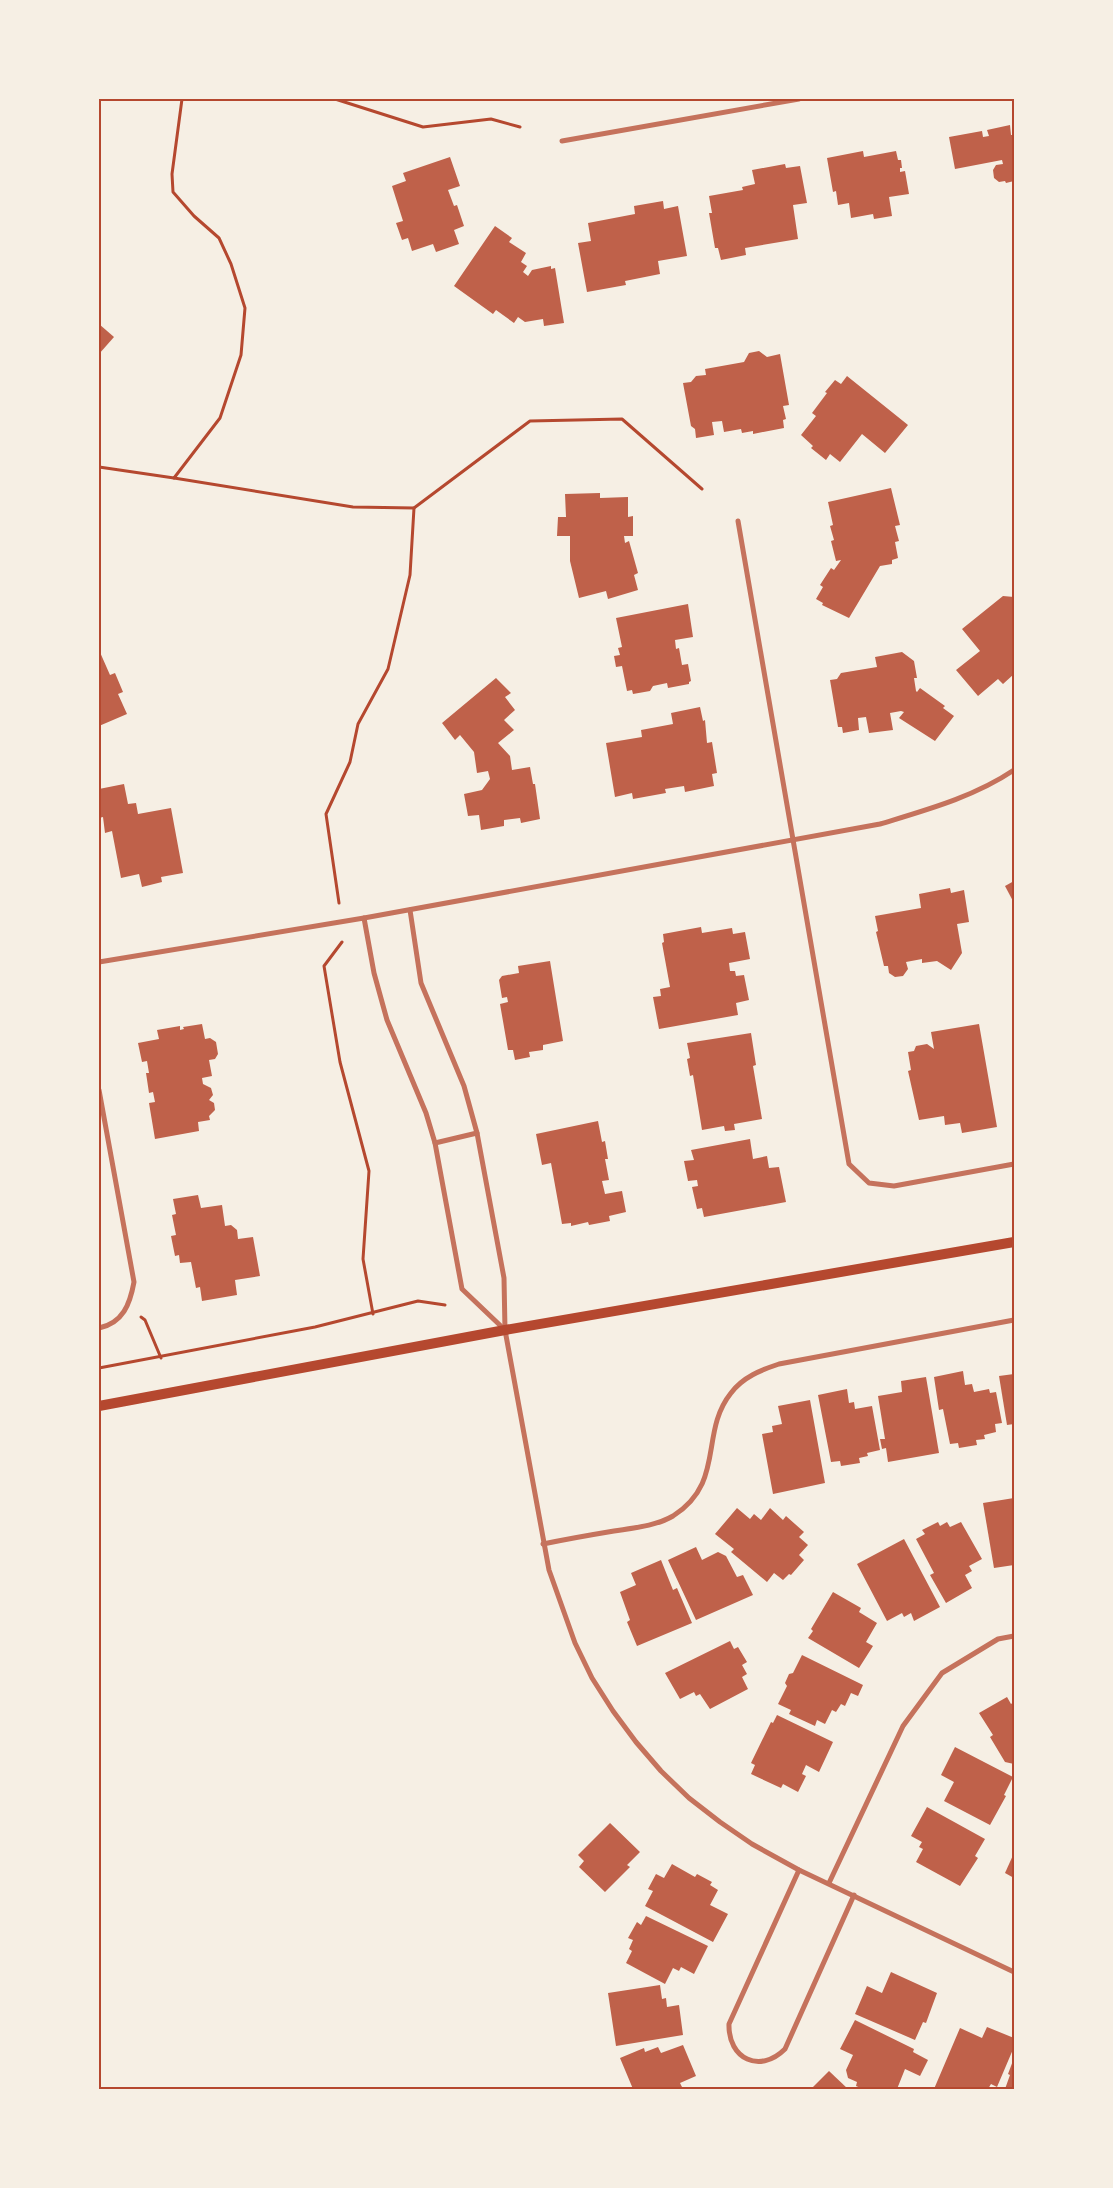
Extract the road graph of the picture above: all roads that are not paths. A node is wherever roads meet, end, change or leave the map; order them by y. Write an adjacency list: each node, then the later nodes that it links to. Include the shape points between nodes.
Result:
1 (799, 99): 2 (street)
2 (562, 141)
3 (738, 522): 5 (street)
4 (1014, 770): 5 (street, via 971,793 929,809 880,824)
5 (793, 840): 6 (street); 12 (street, via 849,1164 869,1183 894,1186)
6 (410, 910): 7 (street); 10 (street, via 421,983 464,1086)
7 (364, 918): 8 (street); 11 (street, via 387,1020 426,1113)
8 (99, 962)
9 (99, 1090): 15 (street, via 134,1282 131,1299 123,1314 115,1322)
10 (477, 1133): 11 (street); 16 (street, via 504,1278)
11 (435, 1144): 16 (street, via 462,1289)
12 (1014, 1164)
13 (1014, 1242): 16 (main road)
14 (1014, 1320): 18 (street, via 779,1364 752,1374 731,1392 717,1417 708,1473 694,1498 672,1516 645,1526)
15 (99, 1328)
16 (505, 1330): 17 (main road); 18 (street)
17 (99, 1406)
18 (543, 1544): 20 (street, via 557,1598 574,1643 602,1694 636,1742 661,1771 720,1822)
19 (1014, 1636): 21 (street, via 998,1639 942,1674 903,1726)
20 (799, 1870): 21 (street); 22 (street, via 729,2024 732,2044 747,2059 768,2061 785,2049)
21 (829, 1883): 22 (street)
22 (854, 1896): 23 (street)
23 (1014, 1972)

